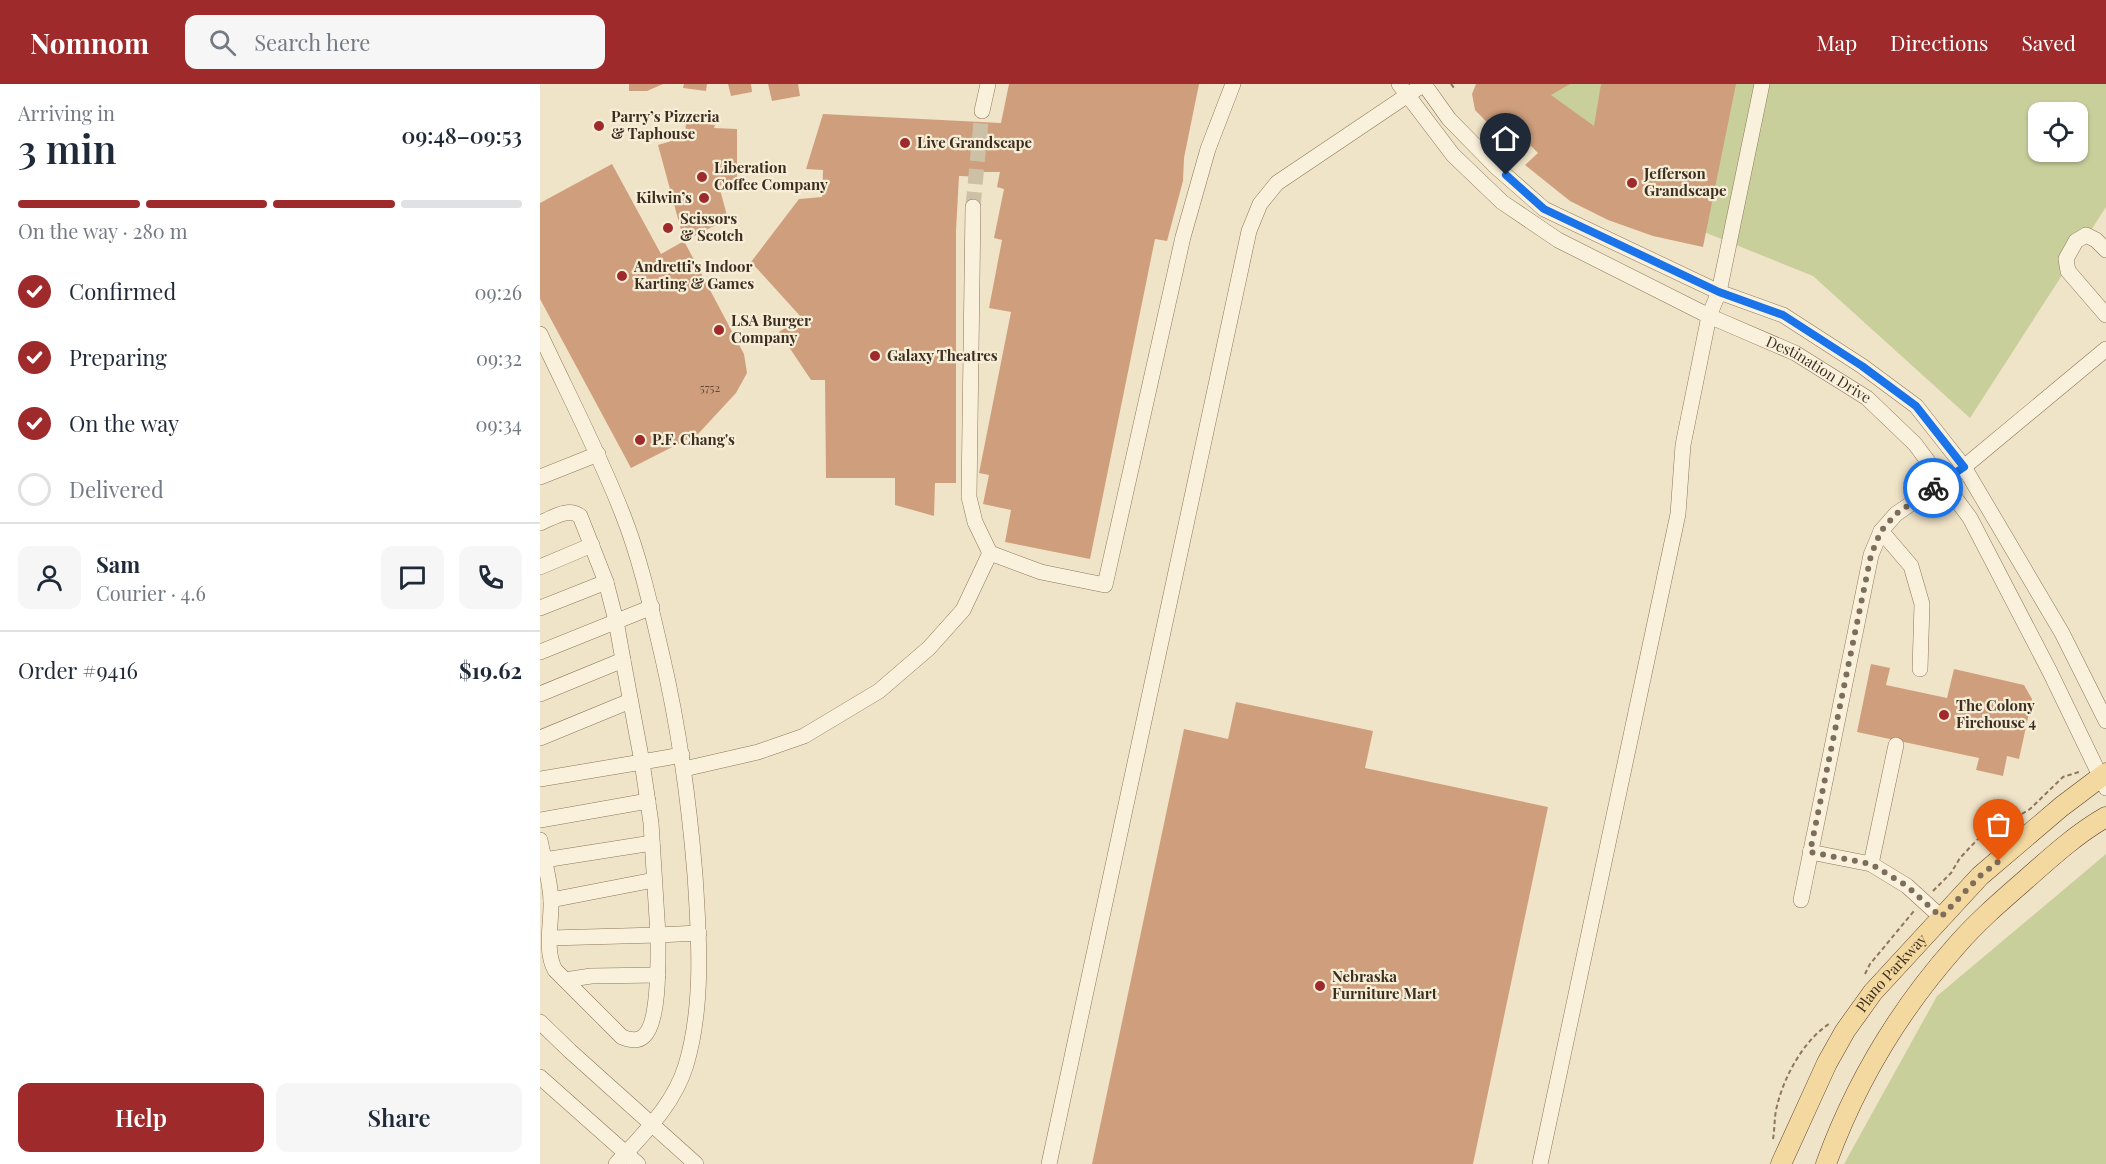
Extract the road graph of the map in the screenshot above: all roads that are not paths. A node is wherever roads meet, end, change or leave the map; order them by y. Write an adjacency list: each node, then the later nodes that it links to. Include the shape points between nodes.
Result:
1 (988, 84): 6 (street)
2 (1233, 84): 21 (street, via 1208,149 1183,237 1106,585 1041,572)
3 (1424, 84): 5 (street); 9 (street, Destination Drive, via 1449,119 1544,209)
4 (1762, 84): 9 (street)
5 (1403, 90): 11 (street, Destination Drive, via 1453,155 1502,202 1558,240); 64 (street, via 1277,183 1260,204 1250,231)
6 (982, 111)
7 (973, 207): 21 (street, via 969,497 975,522)
8 (2106, 250): 10 (street, via 2086,235 2076,241 2066,259 2068,271)
9 (1719, 292): 11 (street); 15 (street, Destination Drive, via 1783,315 1862,366 1916,406)
10 (2106, 315)
11 (1709, 316): 17 (street, Destination Drive, via 1795,353 1867,398 1915,444); 65 (street, via 1683,445 1678,514)
12 (540, 334): 14 (street)
13 (2106, 349): 15 (street)
14 (598, 454): 16 (street); 24 (street)
15 (1964, 467): 17 (street); 32 (street, Destination Drive, via 2062,633)
16 (540, 477)
17 (1943, 481): 19 (street, via 1896,514); 38 (street, Destination Drive, via 1970,518)
18 (540, 523): 20 (street, via 563,513 576,513 584,522)
19 (1881, 531): 29 (street, via 1911,566 1922,604); 44 (street, via 1871,555)
20 (592, 545): 22 (street); 23 (street)
21 (990, 553): 36 (street, via 963,610 929,648 879,691 804,736 758,752)
22 (540, 567)
23 (606, 582): 25 (street); 26 (street)
24 (652, 607): 26 (street); 36 (street)
25 (540, 608)
26 (616, 621): 27 (street); 28 (street)
27 (540, 652)
28 (622, 660): 30 (street); 31 (street)
29 (1920, 669)
30 (540, 694)
31 (630, 701): 33 (street); 35 (street)
32 (2106, 721)
33 (540, 738)
34 (1896, 744): 46 (street)
35 (642, 762): 36 (street); 37 (street); 39 (street)
36 (683, 762): 51 (street)
37 (540, 779)
38 (2104, 779): 50 (main road, Plano Parkway, via 2061,807 1980,876)
39 (648, 801): 41 (street); 43 (street)
40 (2106, 817): 67 (main road, via 2067,844 1957,945 1882,1046 1836,1135)
41 (540, 820)
42 (540, 840): 45 (street)
43 (652, 843): 45 (street); 47 (street)
44 (1810, 852): 46 (street); 49 (street)
45 (544, 860): 48 (street)
46 (1871, 864): 50 (street, via 1907,886)
47 (654, 880): 48 (street); 52 (street)
48 (551, 900): 53 (street)
49 (1800, 900)
50 (1941, 917): 66 (main road, Plano Parkway, via 1873,992 1845,1031)
51 (699, 933): 52 (street); 60 (street, via 699,986 686,1065 673,1094)
52 (658, 935): 53 (street); 54 (street)
53 (550, 938): 55 (street, via 552,964)
54 (657, 975): 55 (street); 55 (street, via 650,1030 638,1040 622,1037)
55 (565, 980)
56 (540, 1022): 58 (street)
57 (540, 1030): 58 (street)
58 (570, 1051): 60 (street)
59 (540, 1077): 61 (street)
60 (652, 1124): 61 (street); 63 (street)
61 (621, 1159): 62 (street)
62 (638, 1164)
63 (696, 1164)
64 (1049, 1164)
65 (1540, 1164)
66 (1781, 1164)
67 (1826, 1164)

